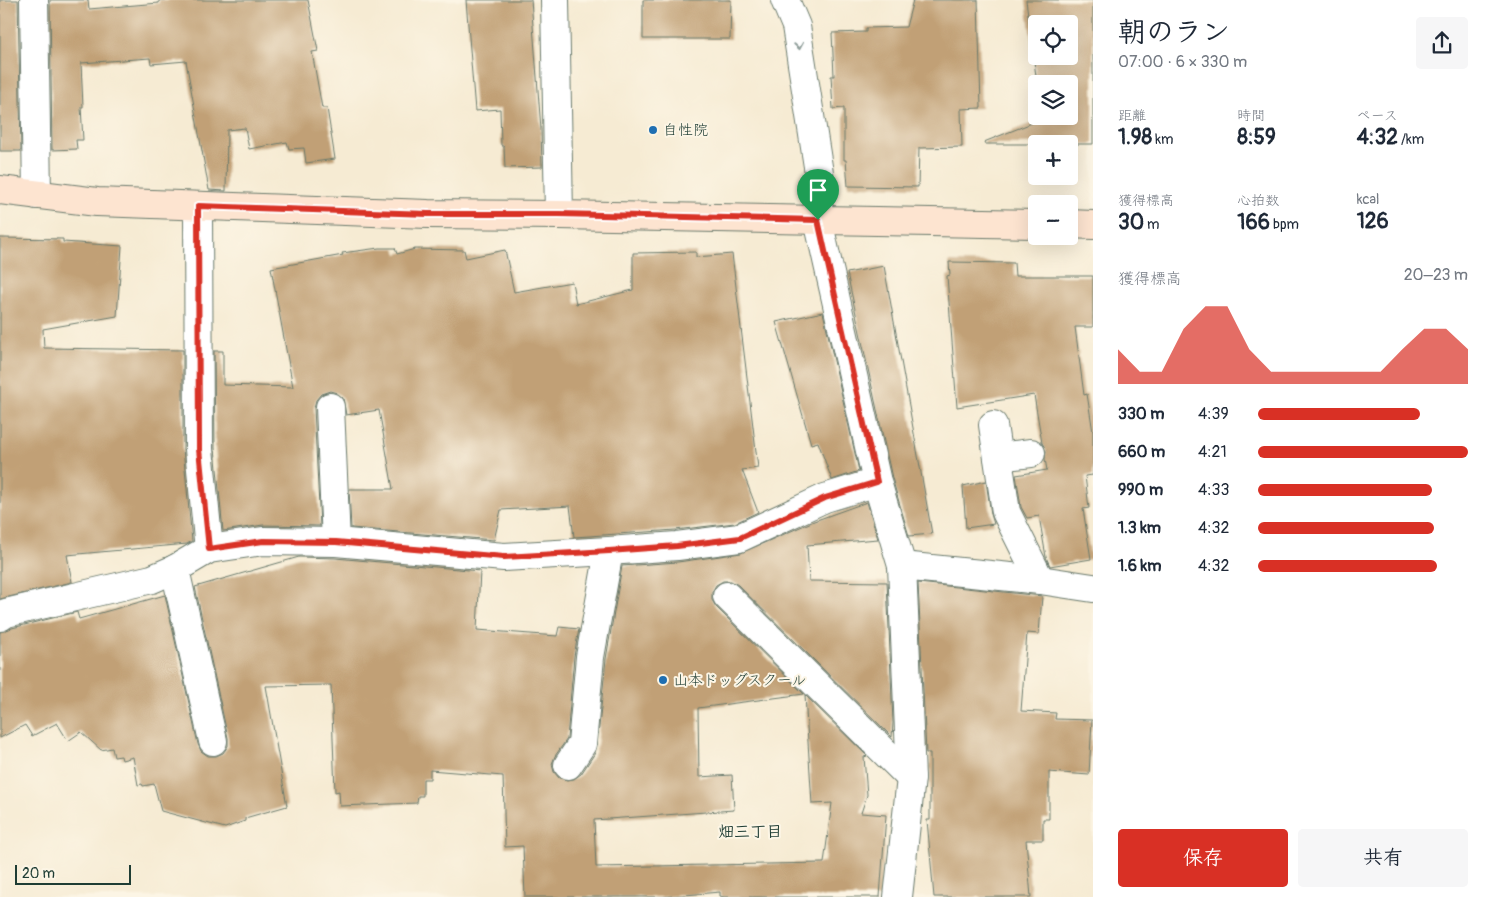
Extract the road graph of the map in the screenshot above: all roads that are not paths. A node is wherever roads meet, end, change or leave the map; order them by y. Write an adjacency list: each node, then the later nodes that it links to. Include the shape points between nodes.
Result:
1 (34, 0): 5 (street)
2 (555, 0): 7 (street)
3 (785, 0): 8 (street, one-way to 8, via 796,26 819,174)
4 (0, 190): 5 (street)
5 (37, 195): 6 (street, via 97,202)
6 (198, 206): 7 (street, via 428,214); 18 (street, via 199,449)
7 (559, 214): 8 (street)
8 (818, 220): 9 (street); 16 (street)
9 (1028, 224)
10 (1078, 224): 11 (street)
11 (1093, 225)
12 (330, 407): 17 (street)
13 (993, 424): 15 (street)
14 (1031, 453): 15 (street)
15 (998, 458): 22 (street, via 1006,512)
16 (877, 482): 19 (street, via 825,498 740,538); 20 (street)
17 (336, 542): 18 (street, via 263,541); 19 (street, via 504,557)
18 (209, 549): 21 (street)
19 (609, 551): 27 (street, via 590,657 582,744)
20 (902, 566): 22 (street); 28 (street)
21 (175, 569): 25 (street, via 152,579); 26 (street)
22 (1040, 580): 23 (street)
23 (1093, 588)
24 (727, 596): 28 (street)
25 (0, 617)
26 (214, 741)
27 (568, 765)
28 (911, 778): 29 (street)
29 (898, 897)

